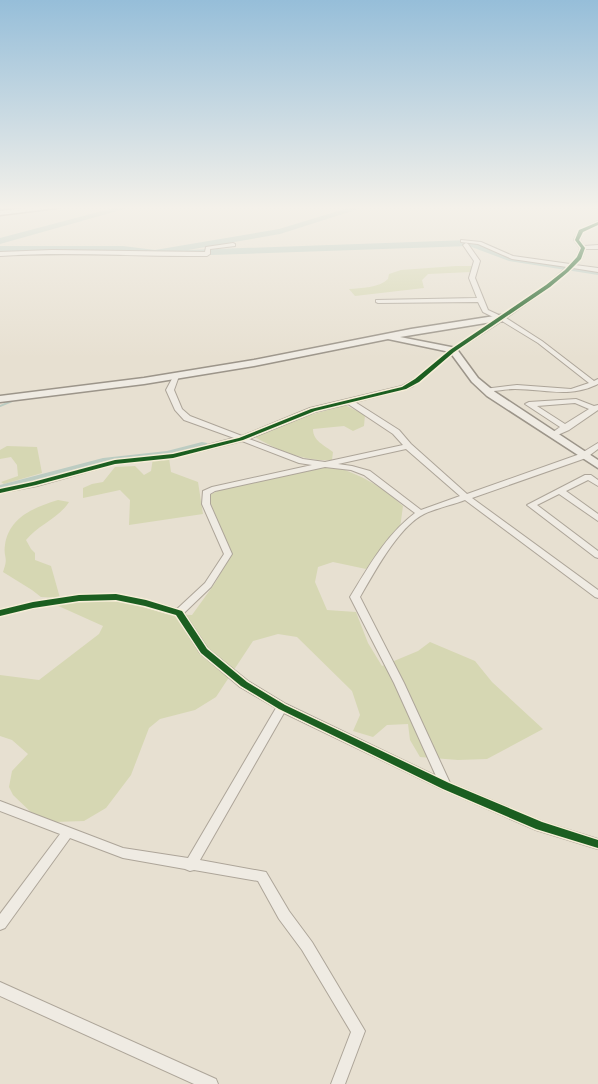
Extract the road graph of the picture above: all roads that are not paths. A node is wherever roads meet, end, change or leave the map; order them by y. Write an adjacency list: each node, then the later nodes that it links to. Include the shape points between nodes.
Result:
1 (474, 257): 8 (street, via 477,261 472,278)
2 (500, 257): 5 (street)
3 (512, 257): 5 (street)
4 (580, 257): 5 (street)
5 (568, 268): 6 (street); 7 (street); 10 (street, via 544,290)
6 (598, 270)
7 (598, 274)
8 (479, 300): 9 (street); 10 (street, via 485,312)
9 (378, 301)
10 (502, 318): 11 (street); 12 (street); 14 (street)
11 (385, 337): 12 (street); 13 (street)
12 (453, 350): 15 (street); 17 (street, via 413,384)
13 (176, 376): 16 (street); 21 (street, via 170,390 183,414 195,422)
14 (596, 383): 15 (street, via 580,390 520,387)
15 (486, 390): 20 (street)
16 (0, 399)
17 (350, 402): 21 (street, via 313,410); 23 (street, via 385,423)
18 (597, 408): 19 (street); 19 (street, via 576,401 529,404)
19 (566, 428): 20 (street)
20 (553, 435): 24 (street)
21 (241, 439): 25 (street, via 302,461); 28 (street, via 173,456 115,462)
22 (598, 445): 24 (street)
23 (408, 446): 25 (street); 30 (street)
24 (583, 456): 26 (street); 30 (street)
25 (328, 464): 31 (street, via 367,473); 36 (street, via 212,489 206,493 206,504 228,554 208,585)
26 (598, 466)
27 (597, 483): 29 (street, via 588,477)
28 (0, 491)
29 (560, 491): 32 (street); 33 (street, via 531,505)
30 (466, 497): 31 (street); 34 (street)
31 (420, 513): 38 (street, via 406,523 376,561 355,597)
32 (598, 518)
33 (598, 555)
34 (598, 596)
35 (0, 614): 36 (street, via 79,598 116,597)
36 (180, 614): 37 (street, via 204,650 244,684)
37 (282, 707): 38 (street); 42 (street)
38 (446, 786): 41 (street, via 540,826)
39 (0, 806): 40 (street)
40 (68, 832): 42 (street, via 123,854); 43 (street)
41 (598, 844)
42 (190, 866): 46 (street, via 262,876 358,1031)
43 (0, 924)
44 (0, 989): 45 (street)
45 (211, 1084)
46 (338, 1084)

